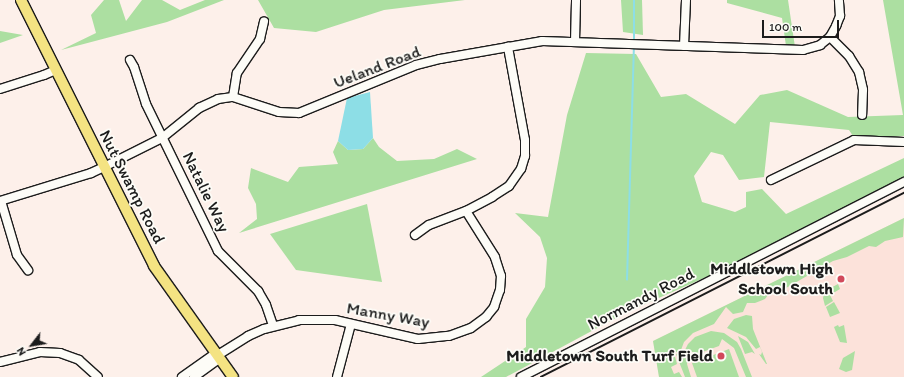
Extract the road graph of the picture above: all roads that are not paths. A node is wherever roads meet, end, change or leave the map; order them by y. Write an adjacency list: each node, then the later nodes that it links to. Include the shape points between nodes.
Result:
1 (21, 0): 11 (main road, Nut Swamp Road)
2 (576, 0): 7 (street)
3 (686, 0): 9 (street)
4 (839, 0): 6 (street, via 840,16)
5 (264, 21): 13 (street, via 260,39 237,73)
6 (830, 37): 9 (street, Ueland Road, via 814,48 803,50); 14 (street, via 849,56 859,72 863,90)
7 (575, 42): 8 (street, Ueland Road, via 542,41); 9 (street, Ueland Road)
8 (508, 46): 13 (street, Ueland Road, via 416,65 299,113 279,112); 21 (street, via 526,140 523,166 509,186)
9 (684, 46)
10 (130, 60): 15 (street, Natalie Way, via 141,95)
11 (56, 70): 12 (street); 17 (main road, Nut Swamp Road)
12 (0, 89)
13 (233, 97): 15 (street, Ueland Road, via 203,105)
14 (862, 115)
15 (162, 138): 17 (street, Ueland Road); 25 (street, Natalie Way, via 218,251 258,291)
16 (904, 142): 18 (street, via 854,140)
17 (104, 167): 20 (street, Ueland Road); 26 (main road, Nut Swamp Road, via 154,266)
18 (771, 180)
19 (904, 182): 33 (street, Normandy Road)
20 (0, 201): 23 (street, via 16,255)
21 (466, 211): 22 (street, via 429,225); 24 (street, Manny Way, via 495,257 500,270 499,295 486,317 466,331 431,339 411,338)
22 (415, 235)
23 (28, 270)
24 (351, 324): 25 (street, Manny Way, via 313,319); 32 (street)
25 (273, 325): 26 (street, Manny Way, via 248,336)
26 (218, 356): 29 (street); 30 (street); 31 (main road, Nut Swamp Road)
27 (0, 362): 28 (street, via 48,351 79,360)
28 (98, 377)
29 (182, 377)
30 (194, 377)
31 (233, 377)
32 (338, 377)
33 (521, 377)

